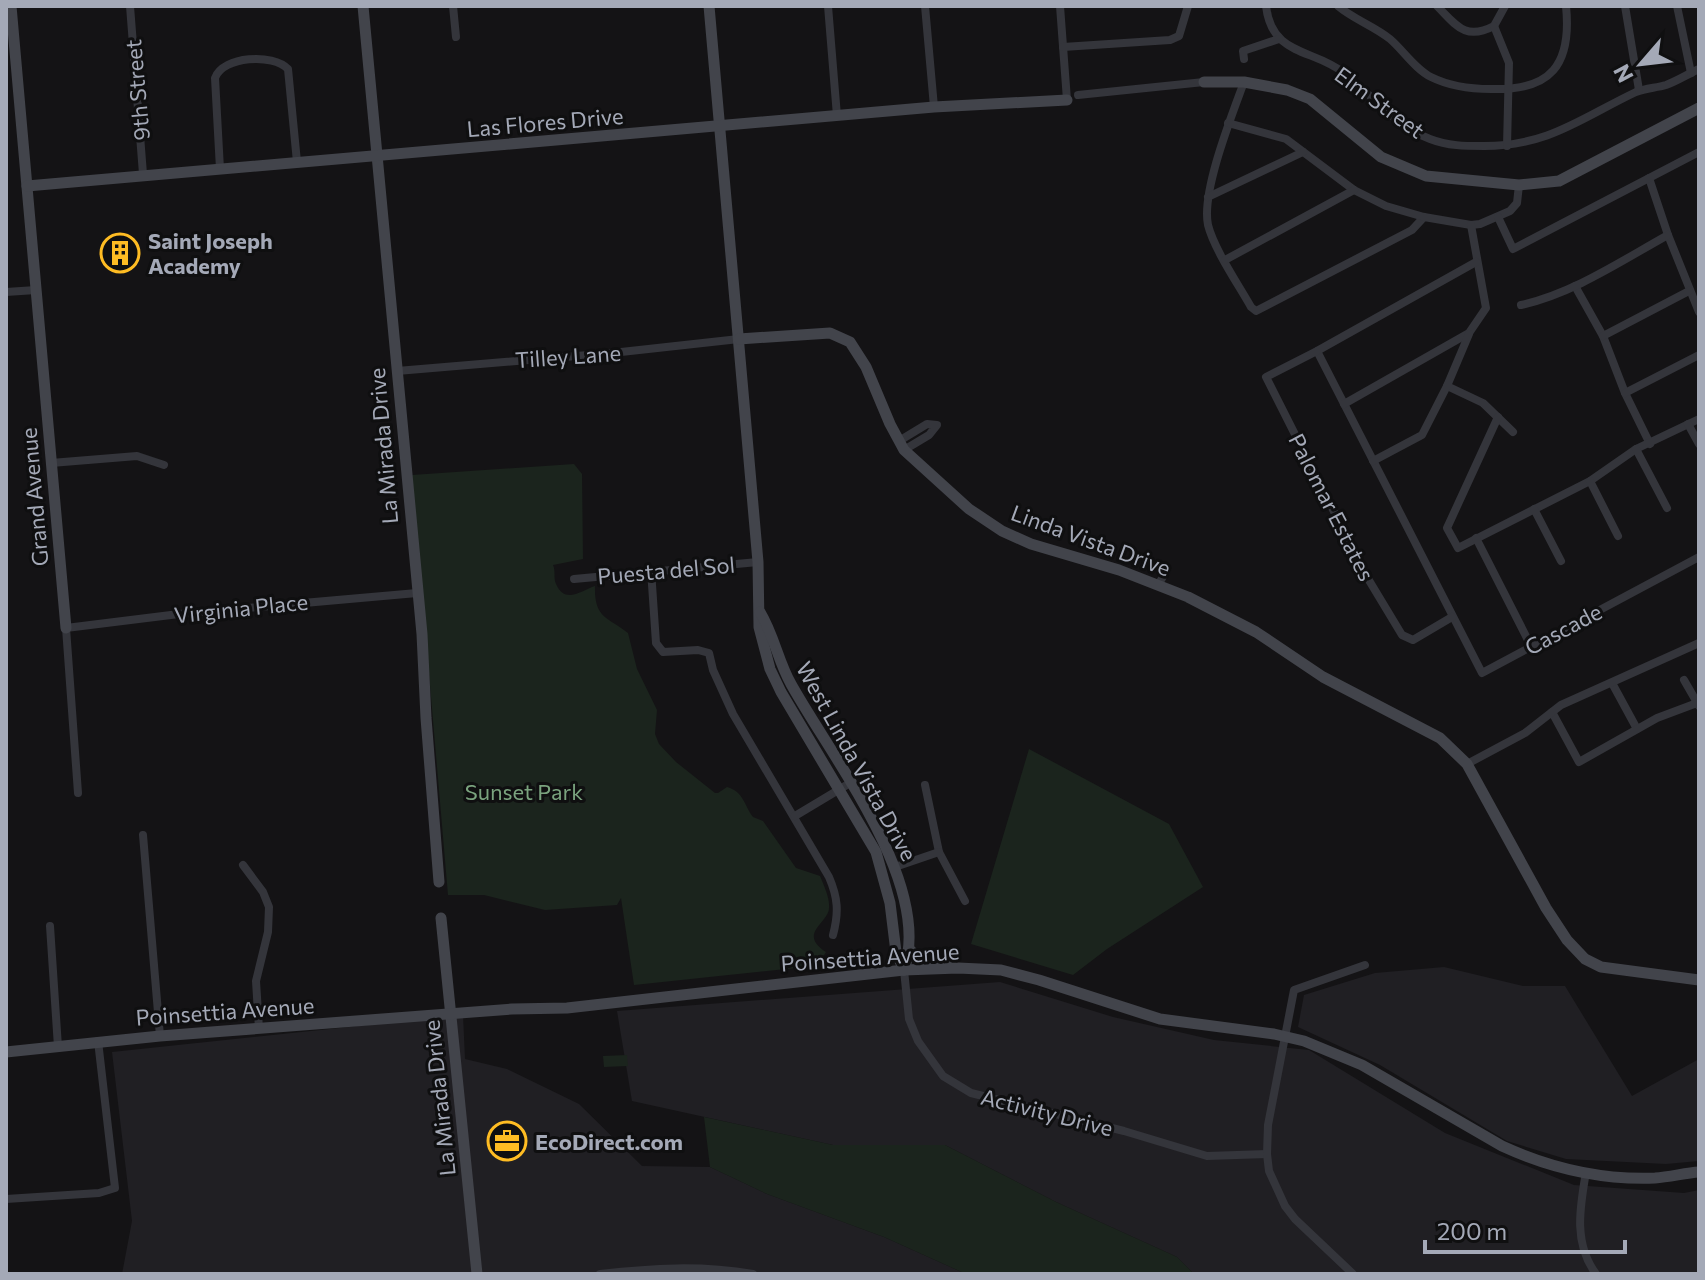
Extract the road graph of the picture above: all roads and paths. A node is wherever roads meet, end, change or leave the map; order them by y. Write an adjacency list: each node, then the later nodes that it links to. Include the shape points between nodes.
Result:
1 (11, 6): 43 (street, Grand Avenue)
2 (130, 6): 40 (street, 9th Street)
3 (363, 6): 37 (street, La Mirada Drive)
4 (453, 6): 18 (street)
5 (709, 6): 33 (street)
6 (828, 6): 30 (street)
7 (925, 6): 28 (street)
8 (1060, 6): 20 (street)
9 (1188, 6): 20 (street, via 1179,36 1170,40)
10 (1266, 6): 19 (street)
11 (1338, 6): 25 (street, via 1389,39 1428,76 1451,85)
12 (1437, 6): 17 (street, via 1461,30 1478,33)
13 (1505, 6): 17 (street)
14 (1566, 6): 25 (street, via 1569,30 1563,59 1540,83)
15 (1625, 6): 26 (street)
16 (1677, 6): 22 (street)
17 (1494, 26): 25 (street, via 1507,55)
18 (456, 37)
19 (1279, 39): 21 (street, via 1243,51); 34 (street, Elm Street, via 1343,71 1406,126 1429,139)
20 (1063, 47): 27 (street)
21 (1244, 59)
22 (1695, 71): 26 (street, Elm Street)
23 (1204, 82): 24 (street); 27 (street)
24 (1244, 82): 32 (street); 42 (street, via 1310,99 1381,157 1426,176)
25 (1507, 89): 34 (street)
26 (1639, 90): 34 (street, Elm Street, via 1562,130)
27 (1073, 98): 28 (street, Las Flores Drive)
28 (934, 107): 30 (street, Las Flores Drive)
29 (1699, 108): 42 (street, via 1559,181)
30 (837, 116): 33 (street, Las Flores Drive)
31 (1699, 116): 42 (street, via 1561,188 1532,190)
32 (1228, 123): 35 (street, via 1286,139); 45 (street)
33 (720, 126): 37 (street, Las Flores Drive); 60 (street)
34 (1507, 146)
35 (1303, 152): 44 (street); 45 (street)
36 (1699, 152): 41 (street)
37 (376, 155): 38 (street, Las Flores Drive); 63 (street, La Mirada Drive)
38 (297, 162): 39 (street, Las Flores Drive); 39 (street, via 288,69 276,60 255,59 227,64 215,78)
39 (220, 169): 40 (street, Las Flores Drive)
40 (143, 174): 43 (street, Las Flores Drive)
41 (1649, 178): 47 (street, via 1513,249); 49 (street)
42 (1519, 185): 47 (street, via 1517,203)
43 (27, 186): 53 (street, Grand Avenue)
44 (1354, 190): 46 (street); 50 (street)
45 (1208, 197): 50 (street, via 1208,224)
46 (1424, 217): 48 (street); 50 (street, via 1412,230 1256,311)
47 (1498, 217): 48 (street)
48 (1471, 225): 51 (street)
49 (1668, 235): 52 (street); 54 (street)
50 (1225, 260)
51 (1476, 262): 58 (street, via 1486,308); 61 (street)
52 (1575, 286): 56 (street); 59 (street)
53 (36, 290): 55 (street); 75 (street, Grand Avenue)
54 (1689, 291): 57 (street); 59 (street)
55 (6, 292)
56 (1521, 305)
57 (1699, 312)
58 (1469, 333): 64 (street); 66 (street)
59 (1603, 336): 65 (street)
60 (739, 339): 63 (street, Tilley Lane); 84 (street, West Linda Vista Drive); 88 (street, Linda Vista Drive, via 830,333 850,342 902,446 969,509 1031,544)
61 (1317, 351): 66 (street); 91 (street, Palomar Estates, via 1266,377 1367,577 1402,635 1413,640)
62 (1699, 355): 65 (street)
63 (397, 371): 89 (street, La Mirada Drive)
64 (1447, 386): 67 (street, via 1483,403); 74 (street, via 1422,435)
65 (1625, 393): 71 (street)
66 (1344, 404): 74 (street)
67 (1498, 417): 70 (street); 81 (street, via 1447,528 1458,548)
68 (1699, 419): 69 (street)
69 (1688, 424): 71 (street); 72 (street)
70 (1513, 432)
71 (1650, 444): 73 (street)
72 (1699, 444)
73 (1636, 449): 77 (street); 78 (street)
74 (1373, 461): 91 (street)
75 (51, 463): 76 (street, via 137,456); 92 (street, Grand Avenue)
76 (164, 465)
77 (1590, 481): 79 (street); 80 (street)
78 (1667, 508)
79 (1534, 509): 81 (street); 83 (street)
80 (1618, 536)
81 (1476, 538): 94 (street)
82 (1699, 557): 94 (street, Cascade)
83 (1561, 561)
84 (758, 562): 85 (street, Puesta del Sol); 90 (street, West Linda Vista Drive)
85 (651, 570): 87 (street, Puesta del Sol); 105 (street, via 656,643 663,652 709,653 733,714)
86 (1167, 570): 88 (street)
87 (574, 579)
88 (1158, 585): 100 (street, Linda Vista Drive, via 1256,632 1323,677 1427,730)
89 (417, 593): 92 (street, Virginia Place); 110 (street, La Mirada Drive)
90 (760, 611): 101 (street, West Linda Vista Drive, via 780,664); 103 (street, West Linda Vista Drive, via 770,669)
91 (1452, 617): 94 (street, Cascade, via 1482,673)
92 (66, 628): 104 (street, Grand Avenue)
93 (1699, 643): 96 (street)
94 (1531, 646)
95 (1684, 680): 97 (street)
96 (1612, 683): 98 (street); 99 (street)
97 (1698, 705): 99 (street)
98 (1552, 712): 99 (street, via 1579,762); 100 (street)
99 (1637, 729)
100 (1467, 764): 119 (street, Linda Vista Drive, via 1546,908 1585,959 1601,967)
101 (850, 783): 103 (street); 109 (street, West Linda Vista Drive)
102 (925, 785): 107 (street)
103 (838, 789): 105 (street); 118 (street, West Linda Vista Drive, via 883,870 896,952)
104 (78, 793)
105 (795, 816): 114 (street, via 836,894)
106 (143, 835): 122 (street)
107 (939, 852): 109 (street); 111 (street)
108 (243, 865): 121 (street, via 269,907 256,981)
109 (895, 867): 115 (street, West Linda Vista Drive)
110 (439, 882)
111 (965, 901)
112 (441, 918): 120 (street, La Mirada Drive)
113 (50, 926): 125 (street)
114 (833, 935)
115 (910, 950): 117 (street); 118 (street, West Linda Vista Drive)
116 (1365, 965): 123 (street, via 1294,990)
117 (958, 968): 118 (street, Poinsettia Avenue); 123 (street, Poinsettia Avenue, via 1001,970 1160,1019)
118 (904, 970): 120 (street, Poinsettia Avenue, via 567,1008); 127 (street, Activity Drive, via 916,1037 943,1076 964,1089 1207,1156)
119 (1699, 980)
120 (452, 1013): 121 (street, Poinsettia Avenue); 131 (street, La Mirada Drive)
121 (259, 1029): 122 (street, Poinsettia Avenue)
122 (160, 1036): 124 (street, Poinsettia Avenue)
123 (1287, 1037): 127 (street); 128 (street, Poinsettia Avenue, via 1362,1065 1523,1155)
124 (98, 1041): 125 (street, Poinsettia Avenue); 130 (street, via 115,1188)
125 (58, 1047): 126 (street, Poinsettia Avenue)
126 (6, 1052)
127 (1267, 1154): 134 (street, via 1285,1206)
128 (1586, 1172): 129 (street, Poinsettia Avenue, via 1657,1178); 135 (street, via 1579,1231)
129 (1699, 1172)
130 (6, 1199)
131 (477, 1274)
132 (600, 1274): 133 (street, via 677,1266)
133 (753, 1274)
134 (1353, 1274)
135 (1596, 1274)

